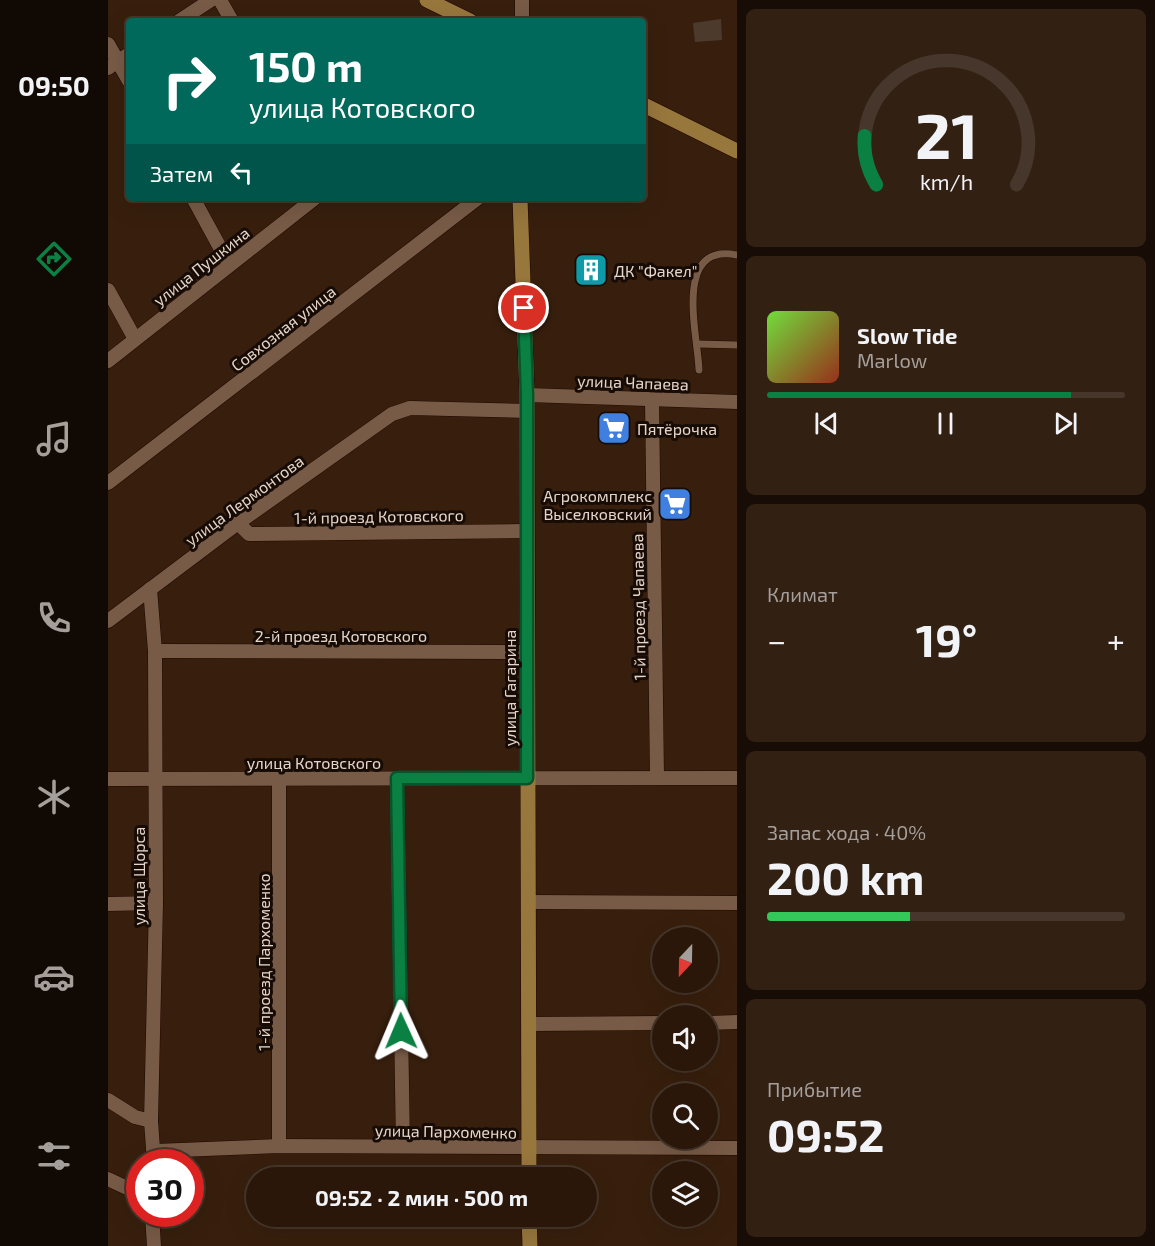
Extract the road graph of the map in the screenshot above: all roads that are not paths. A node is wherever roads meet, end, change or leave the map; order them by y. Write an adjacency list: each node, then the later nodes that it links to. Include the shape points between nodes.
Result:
1 (210, 0): 5 (street)
2 (220, 0): 6 (street)
3 (427, 0): 7 (street)
4 (522, 0): 8 (street)
5 (183, 18)
6 (230, 18)
7 (464, 18)
8 (522, 18)
9 (108, 44): 10 (street)
10 (118, 61): 11 (street)
11 (126, 76)
12 (646, 106): 13 (street)
13 (736, 151)
14 (195, 201): 19 (street)
15 (311, 201): 19 (street, улица Пушкина)
16 (474, 201): 30 (street, Совхозная улица)
17 (520, 201): 28 (street, улица Гагарина)
18 (736, 255): 22 (lane, via 709,258 693,281)
19 (229, 264): 21 (street, улица Пушкина)
20 (108, 290): 21 (street)
21 (135, 339): 24 (street, улица Пушкина)
22 (698, 344): 23 (lane); 25 (lane)
23 (736, 345)
24 (108, 360)
25 (699, 370)
26 (652, 400): 27 (street, улица Чапаева); 28 (street, улица Чапаева); 37 (street, 1-й проезд Чапаева)
27 (736, 402)
28 (527, 403): 29 (street, улица Чапаева); 32 (street, улица Гагарина)
29 (401, 409): 31 (street, улица Лермонтова)
30 (108, 483)
31 (238, 523): 32 (street, 1-й проезд Котовского, via 249,534); 33 (street, улица Лермонтова)
32 (526, 531): 36 (street, улица Гагарина)
33 (150, 589): 34 (street, улица Лермонтова); 35 (street, улица Щорса)
34 (108, 621)
35 (155, 651): 36 (street, 2-й проезд Котовского); 43 (street, улица Щорса)
36 (527, 652): 40 (street, улица Гагарина)
37 (657, 777): 40 (street, улица Котовского); 41 (street, улица Котовского)
38 (279, 778): 39 (street, улица Котовского); 43 (street, улица Котовского); 54 (street, 1-й проезд Пархоменко)
39 (397, 778): 40 (street, улица Котовского); 55 (street)
40 (527, 778): 44 (street, улица Гагарина)
41 (736, 778)
42 (108, 779): 43 (street, улица Котовского)
43 (154, 780): 46 (street, улица Щорса)
44 (530, 902): 47 (street); 51 (street, улица Гагарина)
45 (108, 903): 46 (street)
46 (156, 903): 53 (street, улица Щорса)
47 (736, 903)
48 (652, 1023): 51 (street)
49 (718, 1023): 50 (street)
50 (736, 1023)
51 (530, 1024): 58 (street, улица Гагарина)
52 (108, 1100): 53 (street, via 135,1117)
53 (151, 1121): 57 (street, улица Щорса)
54 (279, 1146): 55 (street, улица Пархоменко); 59 (street, улица Пархоменко)
55 (403, 1146): 58 (street, улица Пархоменко)
56 (736, 1148): 58 (street, улица Пархоменко)
57 (153, 1149)
58 (528, 1149): 60 (street, улица Гагарина)
59 (204, 1153)
60 (529, 1167)
61 (108, 1179): 62 (street)
62 (126, 1187)
63 (153, 1227): 65 (street)
64 (529, 1227): 66 (street)
65 (154, 1246)
66 (530, 1246)

